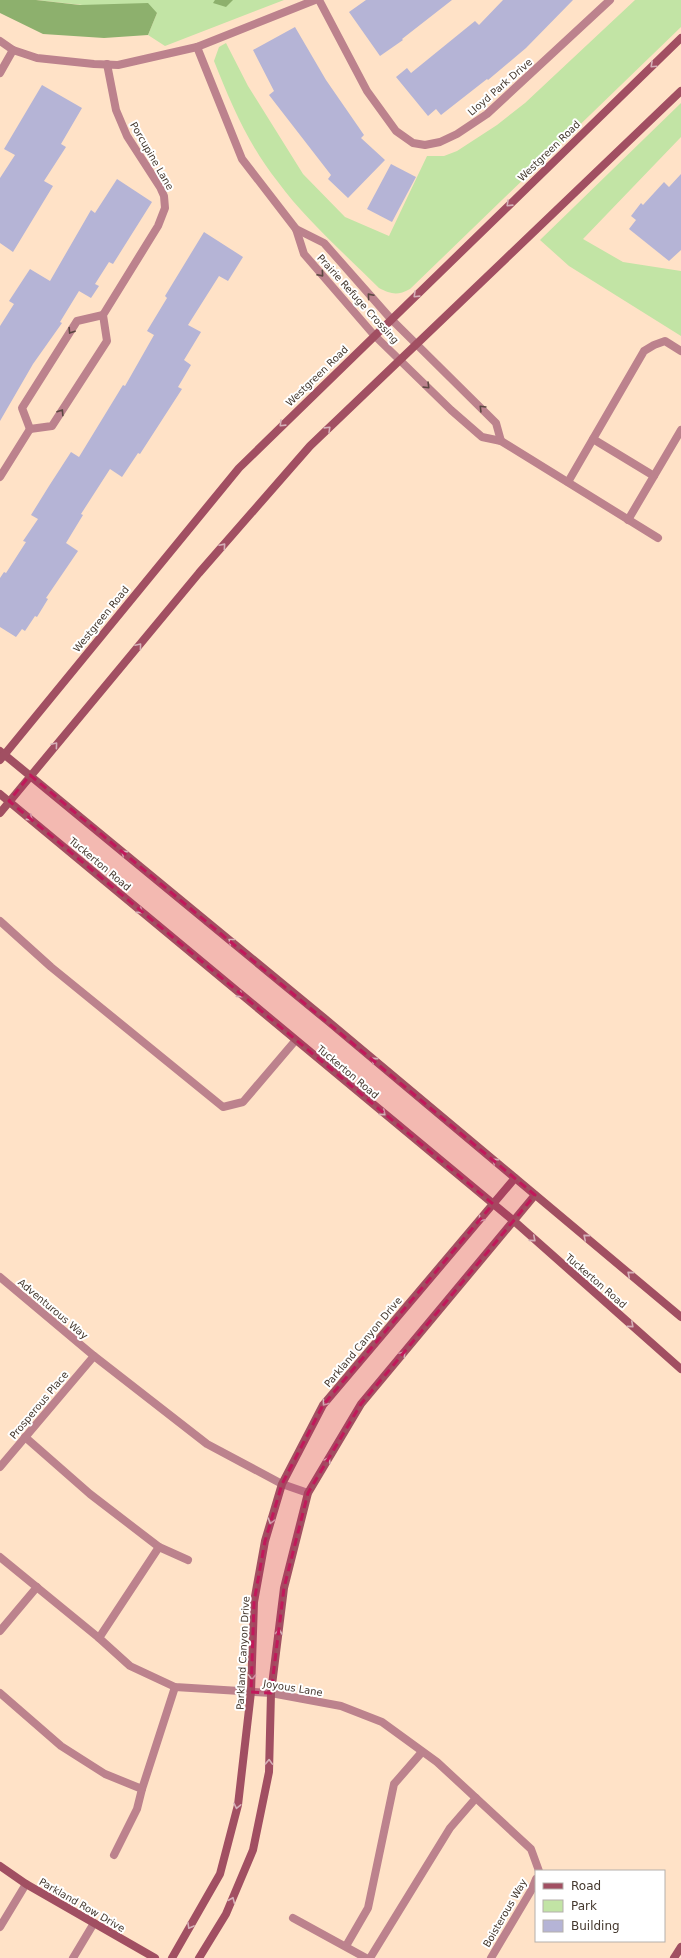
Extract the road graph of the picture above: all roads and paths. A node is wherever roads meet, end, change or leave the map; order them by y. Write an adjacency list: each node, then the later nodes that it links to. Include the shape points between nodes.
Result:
1 (315, 0): 6 (street)
2 (319, 0): 3 (street, Lloyd Park Drive, via 367,91 396,131 413,143 424,145 436,144 457,134 487,114)
3 (610, 0)
4 (681, 38): 13 (street, Westgreen Road, one-way to 13)
5 (0, 41): 7 (street)
6 (197, 47): 8 (street, via 118,65); 11 (street, Prairie Refuge Crossing, via 242,159)
7 (13, 50): 8 (street, via 37,58); 9 (street)
8 (107, 64): 12 (street, Porcupine Lane, via 116,110 127,136 160,187 165,208 158,226)
9 (0, 73)
10 (681, 91): 15 (street)
11 (296, 229): 13 (street, Prairie Refuge Crossing, one-way to 11, via 324,243); 14 (street, Prairie Refuge Crossing, one-way to 14, via 304,254)
12 (103, 315): 18 (street, one-way to 12, via 52,426 56,420 107,340); 18 (street, one-way to 18, via 77,321 22,408)
13 (391, 319): 14 (street, Westgreen Road); 15 (street, Prairie Refuge Crossing)
14 (374, 335): 17 (street, Prairie Refuge Crossing); 27 (street, Westgreen Road, one-way to 27, via 239,468)
15 (416, 345): 17 (street); 21 (street, Prairie Refuge Crossing, one-way to 15, via 496,423)
16 (681, 351): 20 (street, via 665,342 644,351)
17 (399, 359): 21 (street, Prairie Refuge Crossing, one-way to 21, via 482,437); 28 (street, one-way to 17, via 278,481)
18 (30, 429): 23 (street)
19 (681, 430): 22 (street)
20 (593, 439): 22 (street); 24 (street)
21 (501, 441): 24 (street, Prairie Refuge Crossing)
22 (654, 476): 25 (street)
23 (0, 477)
24 (568, 482): 25 (street, Prairie Refuge Crossing)
25 (628, 520): 26 (street, Prairie Refuge Crossing)
26 (658, 538)
27 (2, 755): 28 (street)
28 (30, 775): 30 (street); 34 (street, one-way to 28)
29 (0, 794): 30 (street, Tuckerton Road)
30 (9, 802): 31 (street); 33 (street, Tuckerton Road, one-way to 33)
31 (0, 813)
32 (0, 921): 33 (street, via 51,967 223,1107 243,1102)
33 (295, 1041): 36 (street, Tuckerton Road, one-way to 36)
34 (515, 1178): 35 (street); 36 (street, Parkland Canyon Drive)
35 (536, 1195): 37 (street); 39 (street, one-way to 35)
36 (493, 1204): 37 (street, Tuckerton Road); 44 (street, Parkland Canyon Drive, one-way to 44, via 323,1405)
37 (514, 1222): 41 (street, Tuckerton Road, one-way to 41); 45 (street, one-way to 37, via 361,1404)
38 (0, 1277): 40 (street, Adventurous Way)
39 (681, 1317)
40 (94, 1356): 42 (street, Prosperous Place); 44 (street, Adventurous Way, via 207,1444)
41 (681, 1369)
42 (25, 1437): 43 (street, Prosperous Place); 46 (street, via 90,1494)
43 (0, 1467)
44 (282, 1484): 45 (street, Adventurous Way); 53 (street, Parkland Canyon Drive, one-way to 53, via 265,1542 254,1602)
45 (308, 1493): 54 (street, one-way to 45, via 284,1588)
46 (159, 1547): 48 (street); 51 (street)
47 (0, 1557): 49 (street, Joyous Lane)
48 (188, 1560)
49 (37, 1587): 50 (street); 51 (street, Joyous Lane)
50 (0, 1631)
51 (99, 1638): 52 (street, Joyous Lane, via 130,1666)
52 (175, 1687): 53 (street, Joyous Lane); 57 (street)
53 (251, 1692): 54 (street, Joyous Lane); 71 (street, Parkland Canyon Drive, one-way to 71, via 238,1805 220,1874)
54 (271, 1693): 56 (street, Joyous Lane, via 341,1706 362,1714 382,1722); 72 (street, one-way to 54, via 226,1914 253,1850 269,1772)
55 (0, 1694): 57 (street, via 62,1746 105,1774)
56 (422, 1752): 58 (street, Joyous Lane, via 437,1762); 67 (street, via 394,1784 368,1908)
57 (142, 1789): 59 (street, via 137,1809)
58 (476, 1798): 61 (street, Joyous Lane, via 531,1849); 74 (street, via 450,1828)
59 (114, 1855)
60 (0, 1866): 63 (street, Parkland Row Drive)
61 (539, 1870)
62 (535, 1882): 75 (street, Boisterous Way)
63 (26, 1884): 65 (street, Parkland Row Drive); 66 (street)
64 (294, 1918): 67 (street)
65 (94, 1923): 69 (street); 70 (street, Parkland Row Drive)
66 (0, 1927)
67 (346, 1946): 73 (street)
68 (681, 1947): 76 (street)
69 (73, 1958)
70 (155, 1958)
71 (172, 1958)
72 (199, 1958)
73 (366, 1958)
74 (370, 1958)
75 (491, 1958)
76 (674, 1958)

